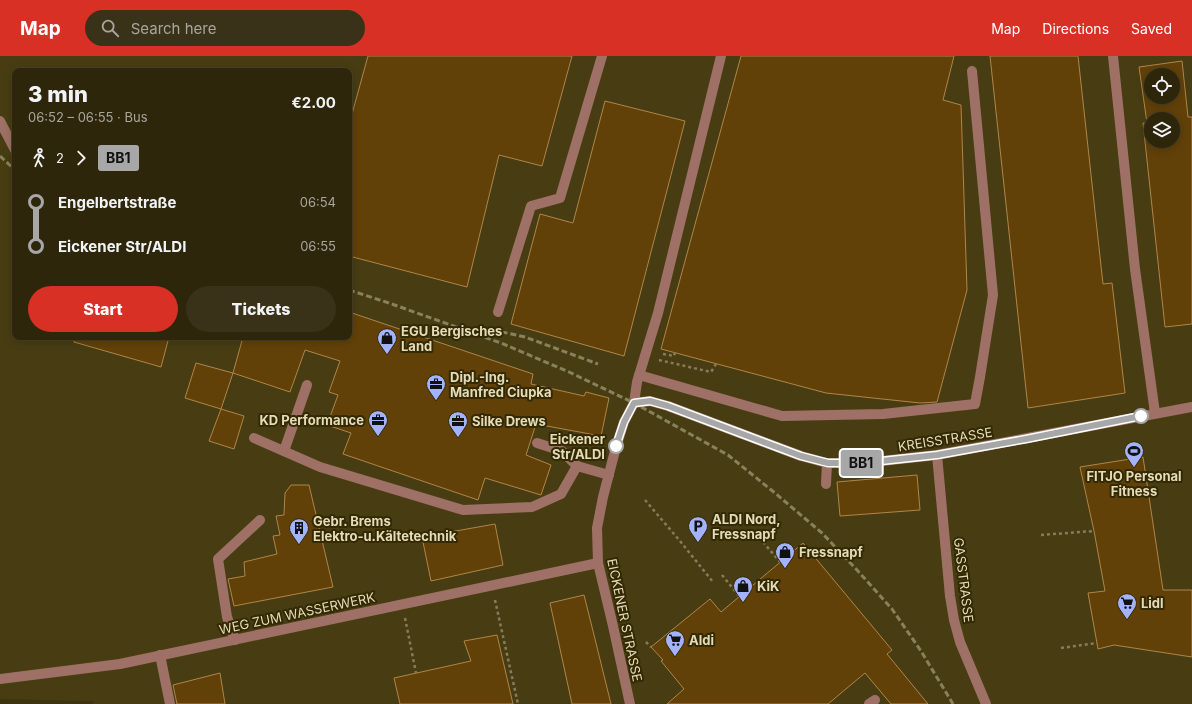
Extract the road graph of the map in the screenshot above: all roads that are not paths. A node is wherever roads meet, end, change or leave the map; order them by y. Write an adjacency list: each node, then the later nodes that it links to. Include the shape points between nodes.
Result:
1 (602, 56): 7 (street, via 560,198 531,206)
2 (721, 56): 8 (street, via 658,313)
3 (1113, 56): 12 (street, via 1135,269)
4 (972, 71): 8 (street, via 993,295 975,404 883,414 782,416)
5 (0, 121): 6 (street)
6 (12, 144)
7 (498, 312)
8 (638, 379): 10 (street)
9 (308, 385): 15 (street)
10 (634, 403): 17 (street, KREISSTRASSE, via 650,401 668,406 801,456); 19 (street, EICKENER STRASSE, via 624,422)
11 (1192, 407): 12 (street, KREISSTRASSE)
12 (1155, 413): 16 (street, KREISSTRASSE)
13 (254, 438): 15 (street)
14 (537, 443): 18 (street, via 562,451)
15 (284, 451): 18 (street, via 320,467 462,510 532,507 561,494)
16 (937, 455): 17 (street, KREISSTRASSE, via 863,463); 28 (street, GASSTRASSE, via 954,620 960,642)
17 (828, 463): 20 (street)
18 (577, 466): 19 (street)
19 (609, 475): 22 (street, EICKENER STRASSE, via 597,528)
20 (826, 484)
21 (260, 520): 23 (street, via 218,559 227,617)
22 (598, 563): 23 (street, WEG ZUM WASSERWERK); 27 (street, EICKENER STRASSE)
23 (235, 640): 24 (street, WEG ZUM WASSERWERK)
24 (160, 656): 25 (street, WEG ZUM WASSERWERK, via 120,664); 26 (street)
25 (0, 679)
26 (170, 704)
27 (630, 704)
28 (986, 704)

